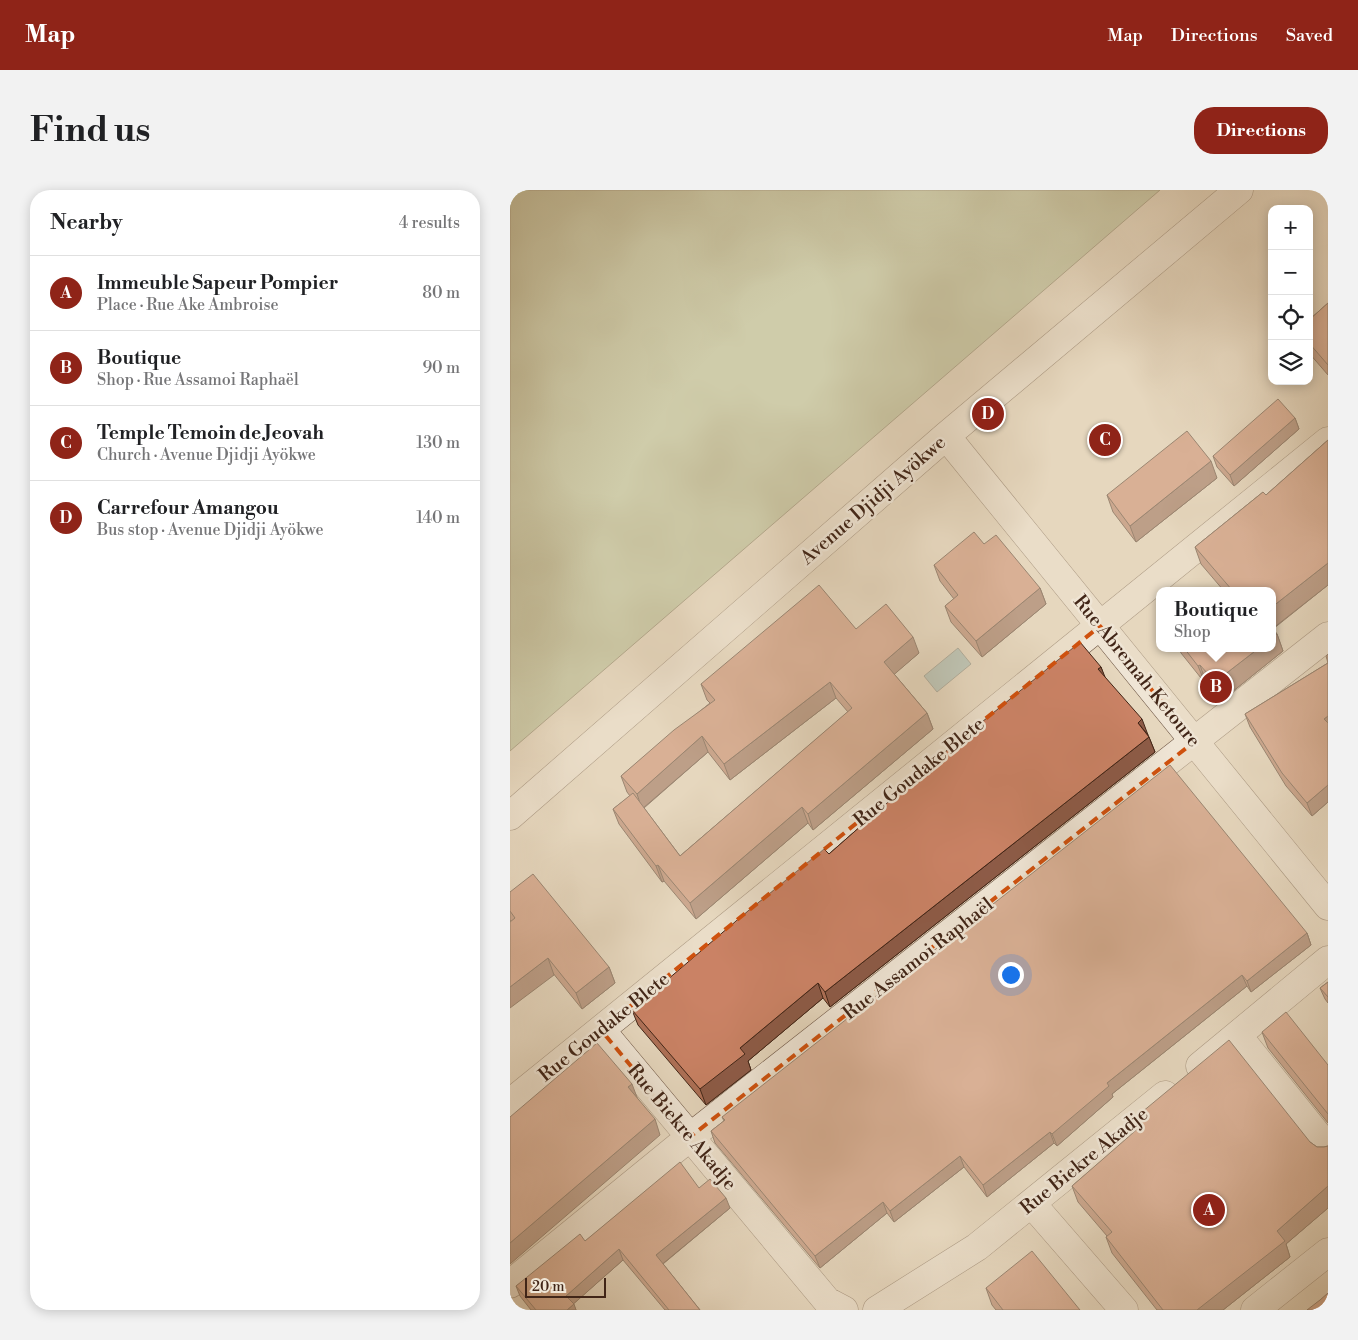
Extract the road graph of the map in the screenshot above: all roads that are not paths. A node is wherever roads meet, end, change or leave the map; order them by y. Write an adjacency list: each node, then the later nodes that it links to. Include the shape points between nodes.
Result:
1 (1239, 190): 2 (street, Avenue Djidji Ayökwe)
2 (946, 436): 4 (street, Rue Abremah Ketoure); 7 (street, Avenue Djidji Ayökwe)
3 (1328, 441): 4 (street, Rue Goudake Blete)
4 (1100, 626): 6 (street, Rue Abremah Ketoure); 10 (street, Rue Goudake Blete)
5 (1328, 636): 6 (street, Rue Assamoi Raphaël)
6 (1194, 742): 8 (street, Rue Abremah Ketoure); 13 (street, Rue Assamoi Raphaël)
7 (510, 816)
8 (1328, 906)
9 (1328, 960): 11 (street, Rue Biekre Akadje)
10 (601, 1030): 12 (street, Rue Goudake Blete); 13 (street, Rue Biekre Akadje)
11 (1238, 1036): 14 (street); 15 (street, Rue Biekre Akadje)
12 (510, 1103)
13 (690, 1137): 17 (street, Rue Assamoi Raphaël); 18 (street, Rue Biekre Akadje, via 827,1301)
14 (1328, 1148)
15 (1032, 1204): 19 (street, Rue Biekre Akadje, via 977,1247); 20 (street)
16 (1328, 1252): 21 (street)
17 (510, 1284)
18 (844, 1310)
19 (877, 1310)
20 (1124, 1310)
21 (1255, 1310)

